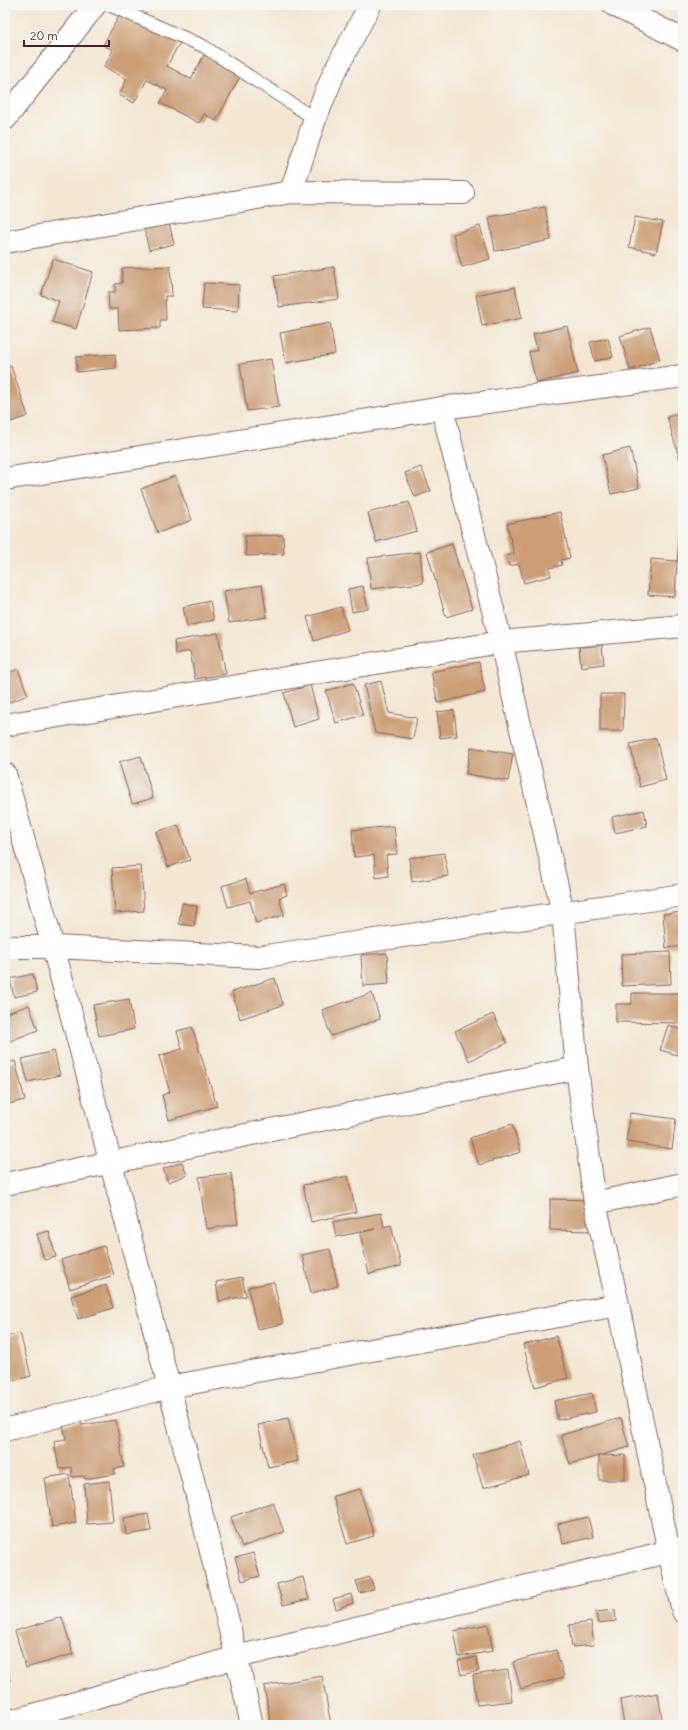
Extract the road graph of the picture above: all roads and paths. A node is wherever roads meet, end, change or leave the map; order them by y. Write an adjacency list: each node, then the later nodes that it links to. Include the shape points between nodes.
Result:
1 (95, 5): 6 (street)
2 (109, 5): 7 (lane, via 203,46)
3 (370, 5): 7 (street, via 334,73)
4 (614, 5): 5 (street)
5 (683, 40)
6 (5, 119)
7 (314, 119): 8 (street)
8 (291, 192): 9 (street); 10 (street)
9 (463, 193)
10 (5, 242)
11 (683, 376): 12 (street)
12 (442, 408): 13 (street); 15 (street)
13 (5, 479)
14 (683, 626): 15 (street)
15 (501, 642): 16 (street); 19 (street)
16 (5, 725)
17 (5, 774): 20 (street)
18 (683, 895): 19 (street)
19 (563, 913): 20 (street, via 259,957); 22 (street)
20 (54, 947): 21 (street); 23 (street)
21 (5, 948)
22 (577, 1068): 23 (street); 26 (street)
23 (111, 1163): 24 (street); 28 (street)
24 (5, 1184)
25 (683, 1184): 26 (street)
26 (595, 1203): 27 (street)
27 (618, 1305): 28 (street); 30 (street)
28 (169, 1387): 29 (street); 32 (street)
29 (5, 1430)
30 (676, 1550): 31 (street); 32 (street)
31 (683, 1611)
32 (237, 1657): 33 (street); 34 (street)
33 (5, 1723)
34 (252, 1725)

